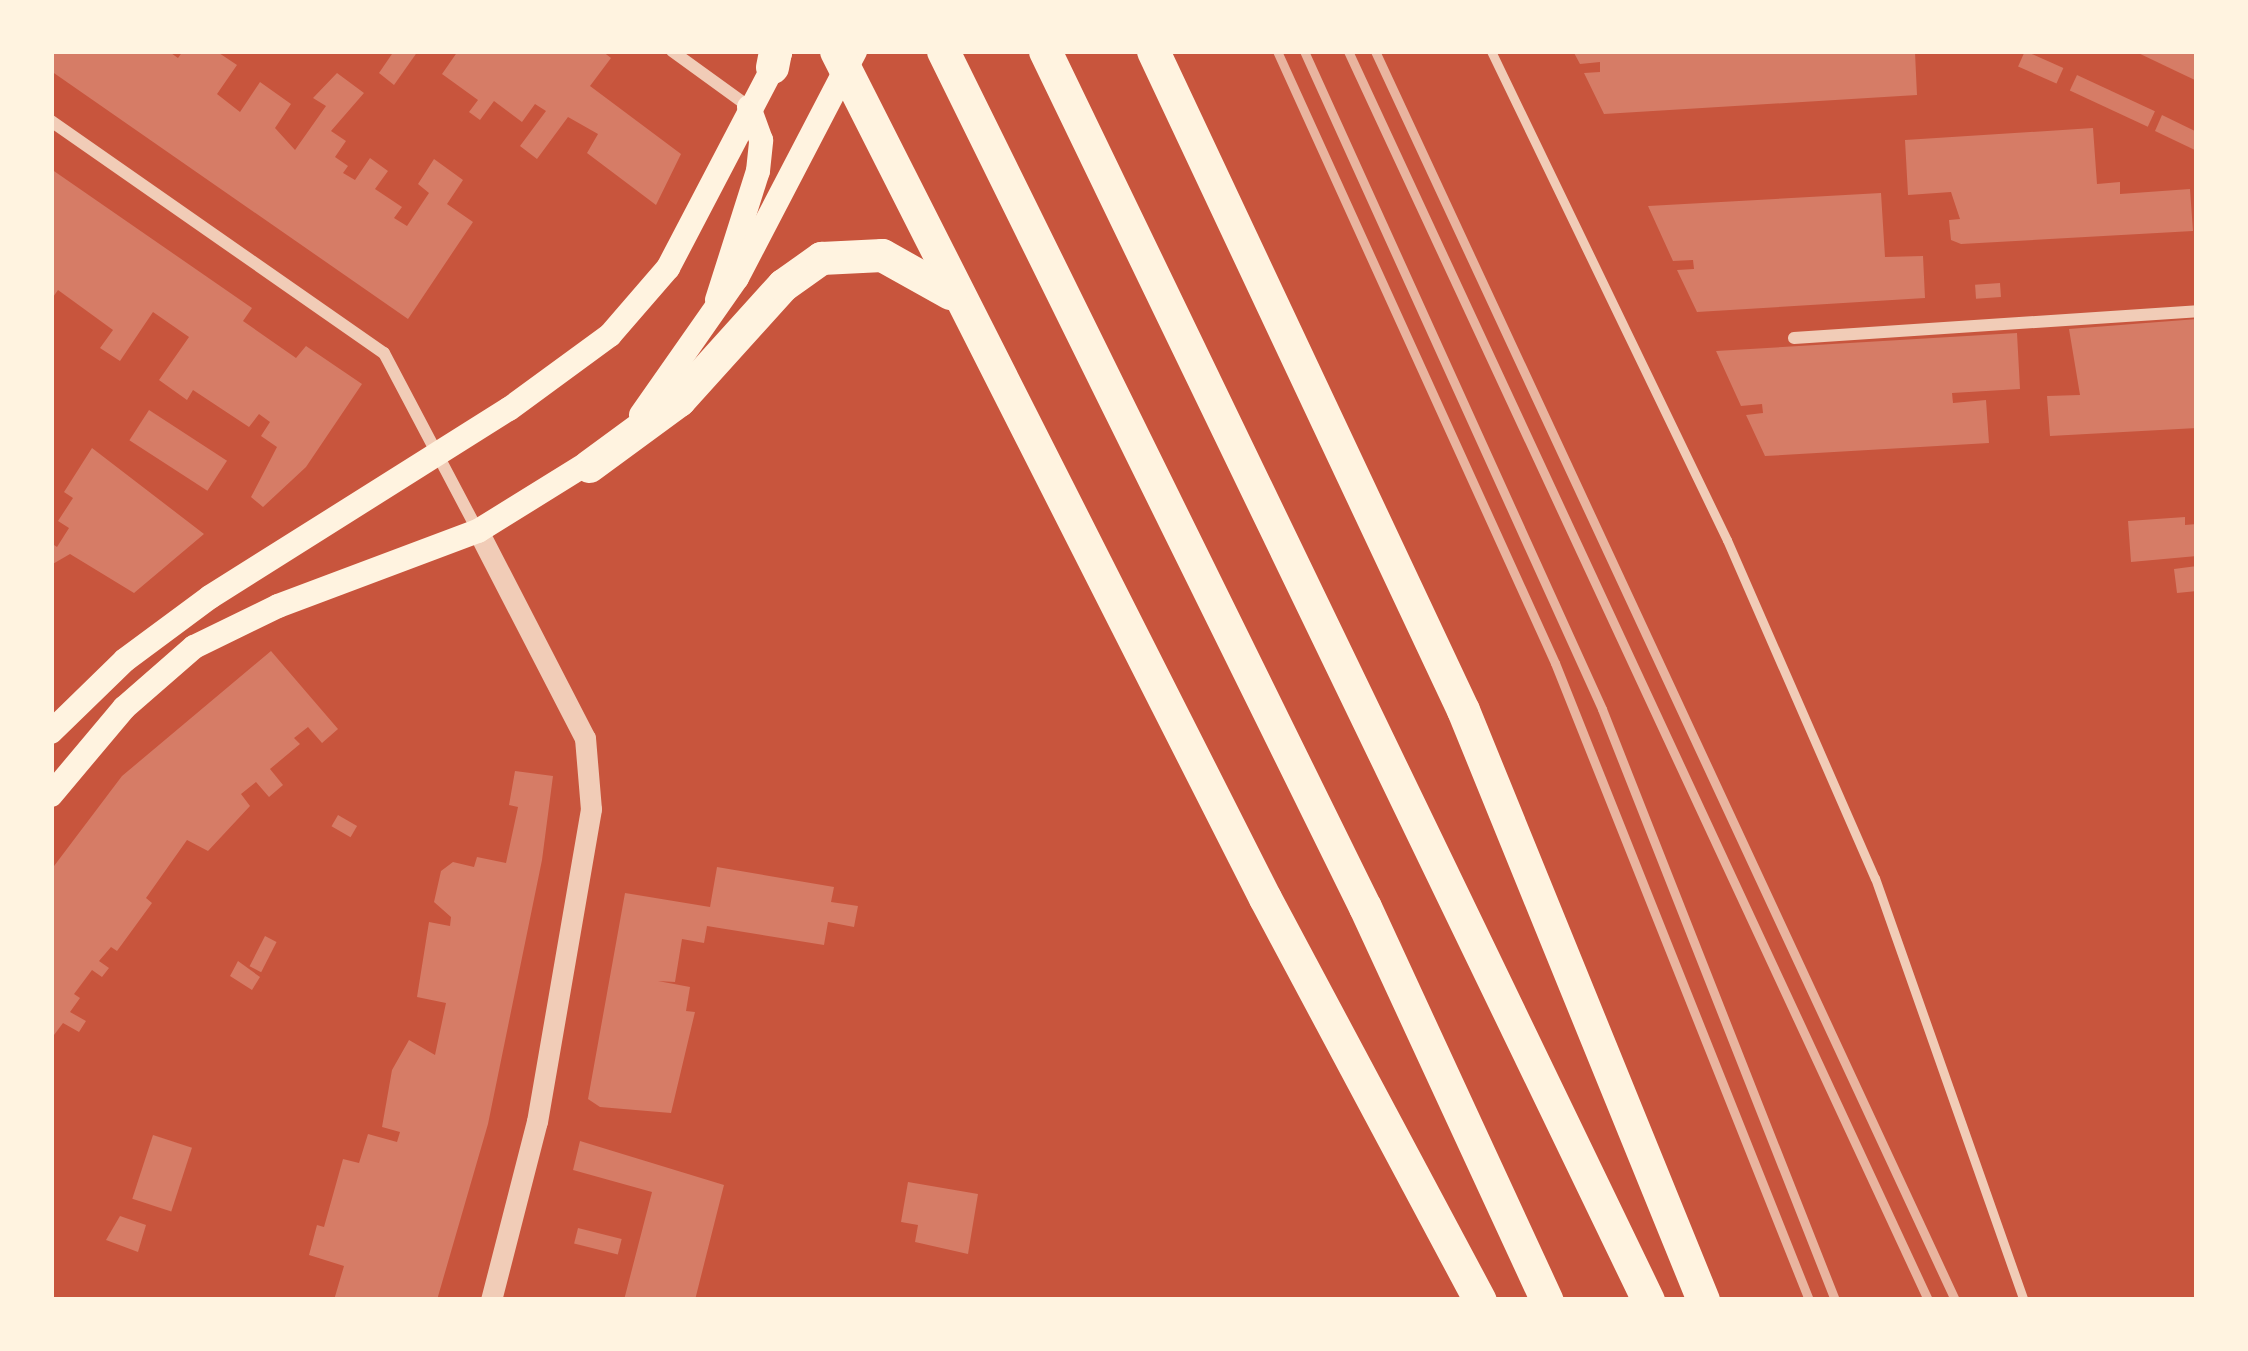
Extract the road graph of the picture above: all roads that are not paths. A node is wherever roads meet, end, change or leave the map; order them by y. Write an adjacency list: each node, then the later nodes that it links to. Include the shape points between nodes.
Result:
1 (672, 51): 8 (street)
2 (943, 51): 21 (highway, via 1355,886)
3 (1045, 51): 22 (highway)
4 (1153, 51): 23 (highway, via 1463,710)
5 (1491, 51): 24 (lane, via 1727,541 1875,878)
6 (776, 56): 8 (main road)
7 (845, 57): 10 (highway); 12 (main road)
8 (749, 107): 12 (main road, via 761,157); 14 (main road, via 680,247 641,303 570,367)
9 (51, 121): 14 (street, via 380,349)
10 (961, 305): 15 (highway, via 907,263 859,253 821,258 783,285 679,400); 20 (highway)
11 (2197, 311): 13 (street)
12 (715, 314): 15 (main road, via 664,388)
13 (1794, 338)
14 (439, 454): 16 (street); 17 (main road, via 196,608 124,660)
15 (589, 466): 16 (main road)
16 (478, 531): 18 (main road, via 264,611 194,646 124,708); 19 (street, via 584,738 591,809 537,1121)
17 (51, 731)
18 (51, 795)
19 (491, 1300)
20 (1480, 1300)
21 (1547, 1300)
22 (1648, 1300)
23 (1703, 1300)
24 (2024, 1300)

